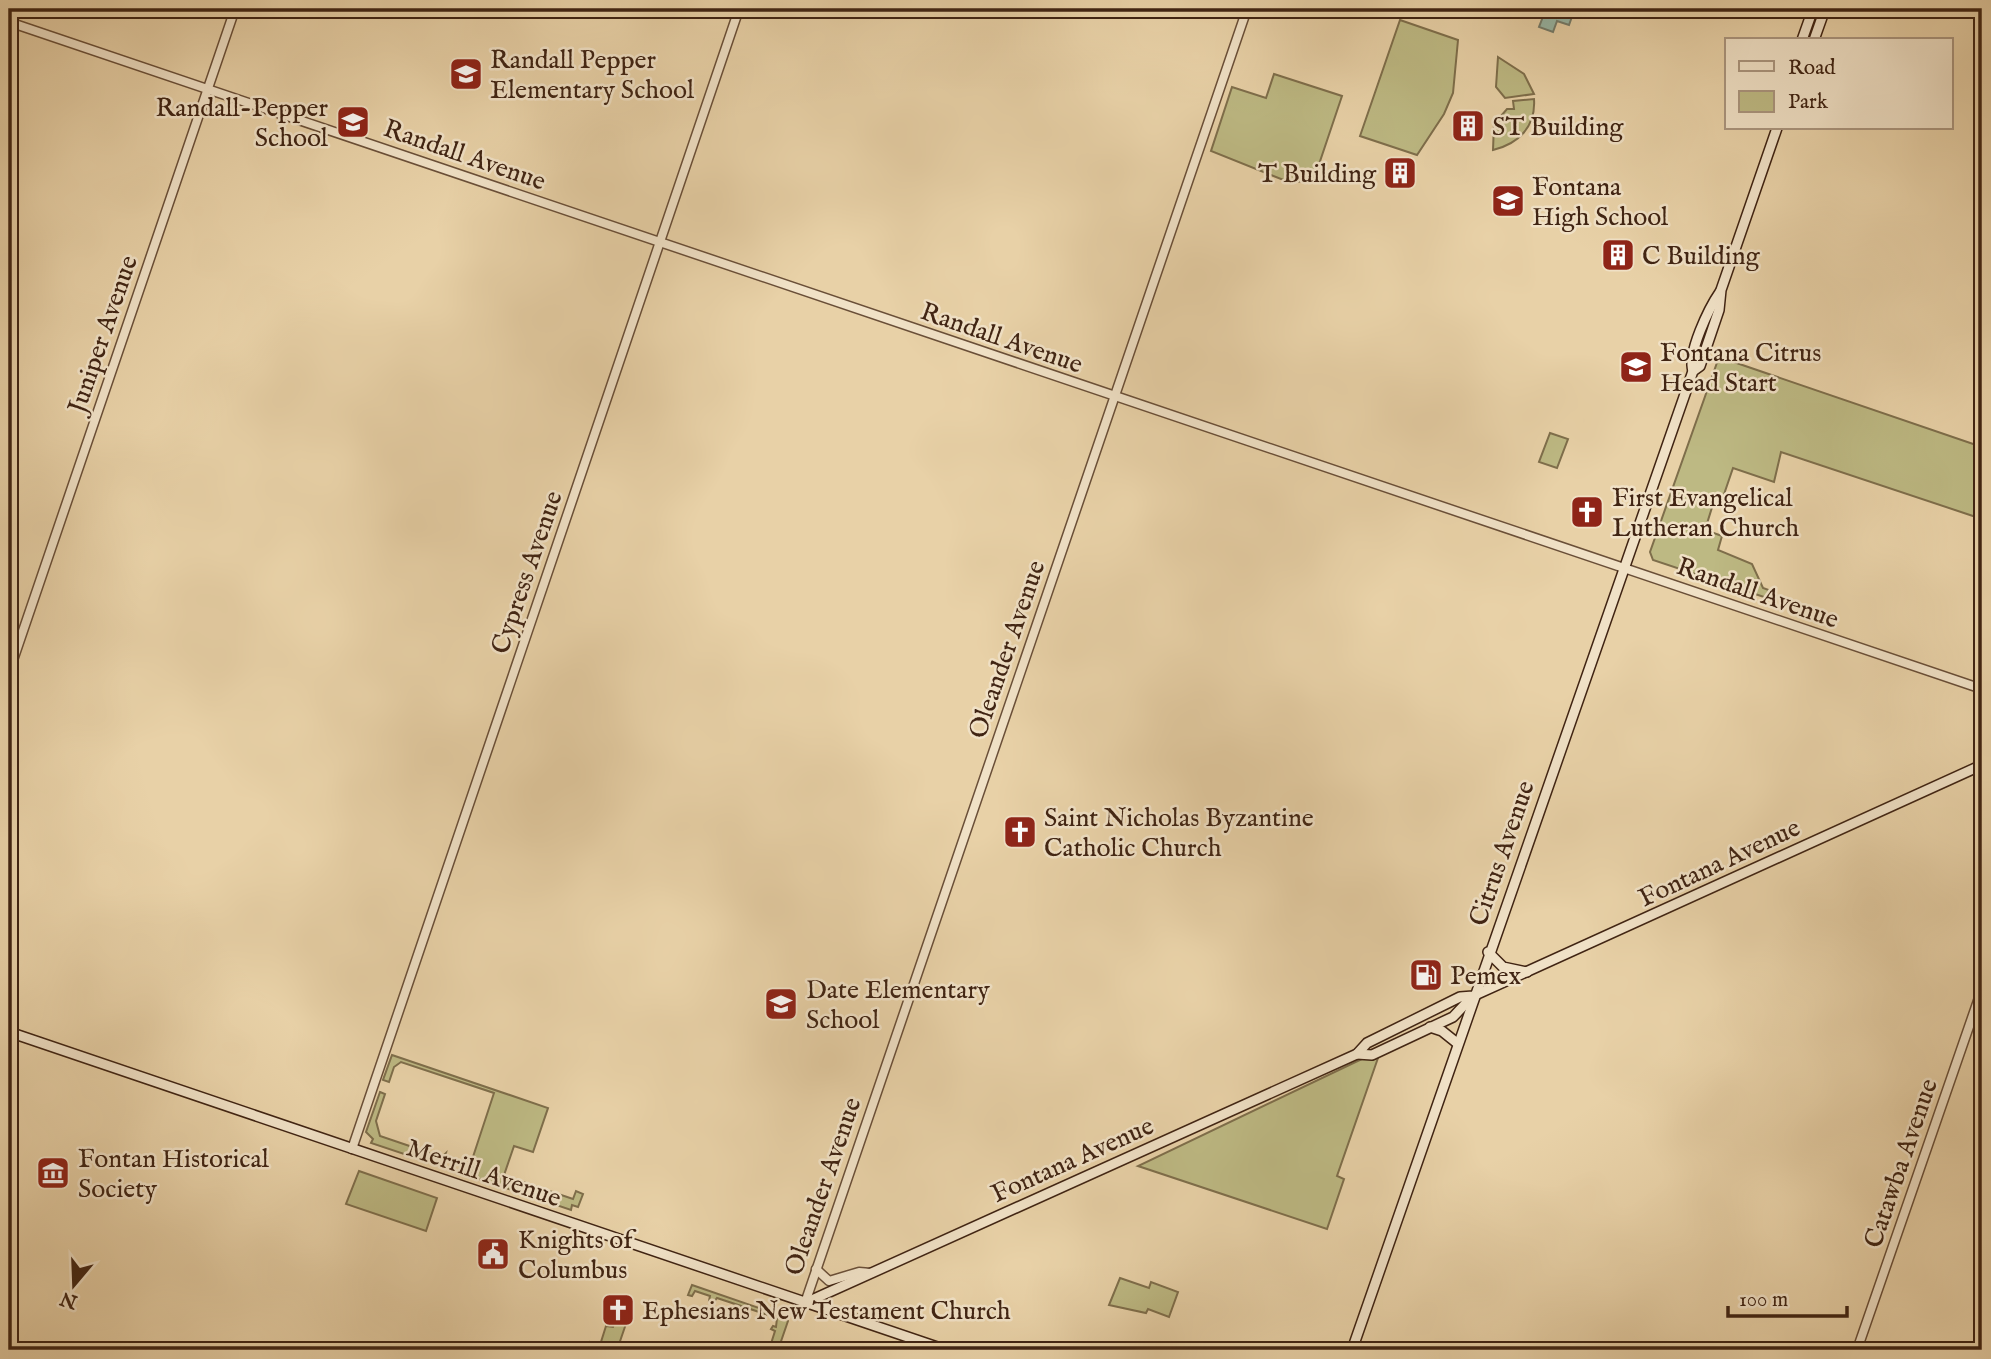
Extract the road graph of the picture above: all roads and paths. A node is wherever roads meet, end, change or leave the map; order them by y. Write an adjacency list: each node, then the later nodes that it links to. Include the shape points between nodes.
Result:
1 (235, 9): 9 (street, Juniper Avenue)
2 (739, 9): 11 (street, Cypress Avenue)
3 (1247, 9): 12 (street, Oleander Avenue)
4 (1813, 9): 7 (main road)
5 (1825, 9): 8 (main road)
6 (9, 22): 9 (street, Randall Avenue)
7 (1803, 38)
8 (1815, 38)
9 (208, 89): 11 (street, Randall Avenue); 14 (street, Juniper Avenue)
10 (1776, 130): 13 (main road, Citrus Avenue, via 1700,366 1693,371)
11 (660, 243): 12 (street, Randall Avenue); 25 (street, Cypress Avenue)
12 (1114, 397): 13 (street, Randall Avenue); 26 (street, Oleander Avenue)
13 (1623, 569): 15 (street, Randall Avenue); 17 (main road, Citrus Avenue)
14 (9, 672)
15 (1982, 689)
16 (1982, 765): 18 (main road, Fontana Avenue)
17 (1489, 952): 18 (main road, via 1503,967); 20 (main road, Citrus Avenue)
18 (1529, 972): 20 (main road, Fontana Avenue)
19 (1982, 989): 31 (street, Catawba Avenue)
20 (1473, 996): 21 (main road, Fontana Avenue, via 1453,1017); 23 (main road, Citrus Avenue); 24 (main road, Fontana Avenue, via 1460,997 1411,1021 1367,1043)
21 (1430, 1027): 23 (main road); 24 (main road, Fontana Avenue, via 1372,1055)
22 (9, 1032): 25 (main road, Merrill Avenue)
23 (1457, 1043): 30 (main road, Citrus Avenue)
24 (1357, 1054): 27 (main road, Fontana Avenue)
25 (352, 1149): 28 (main road, Merrill Avenue)
26 (816, 1269): 27 (street, via 829,1281); 28 (street, Oleander Avenue)
27 (871, 1273): 28 (main road, Fontana Avenue)
28 (805, 1303): 29 (main road, Merrill Avenue)
29 (946, 1350)
30 (1352, 1350)
31 (1857, 1350)

